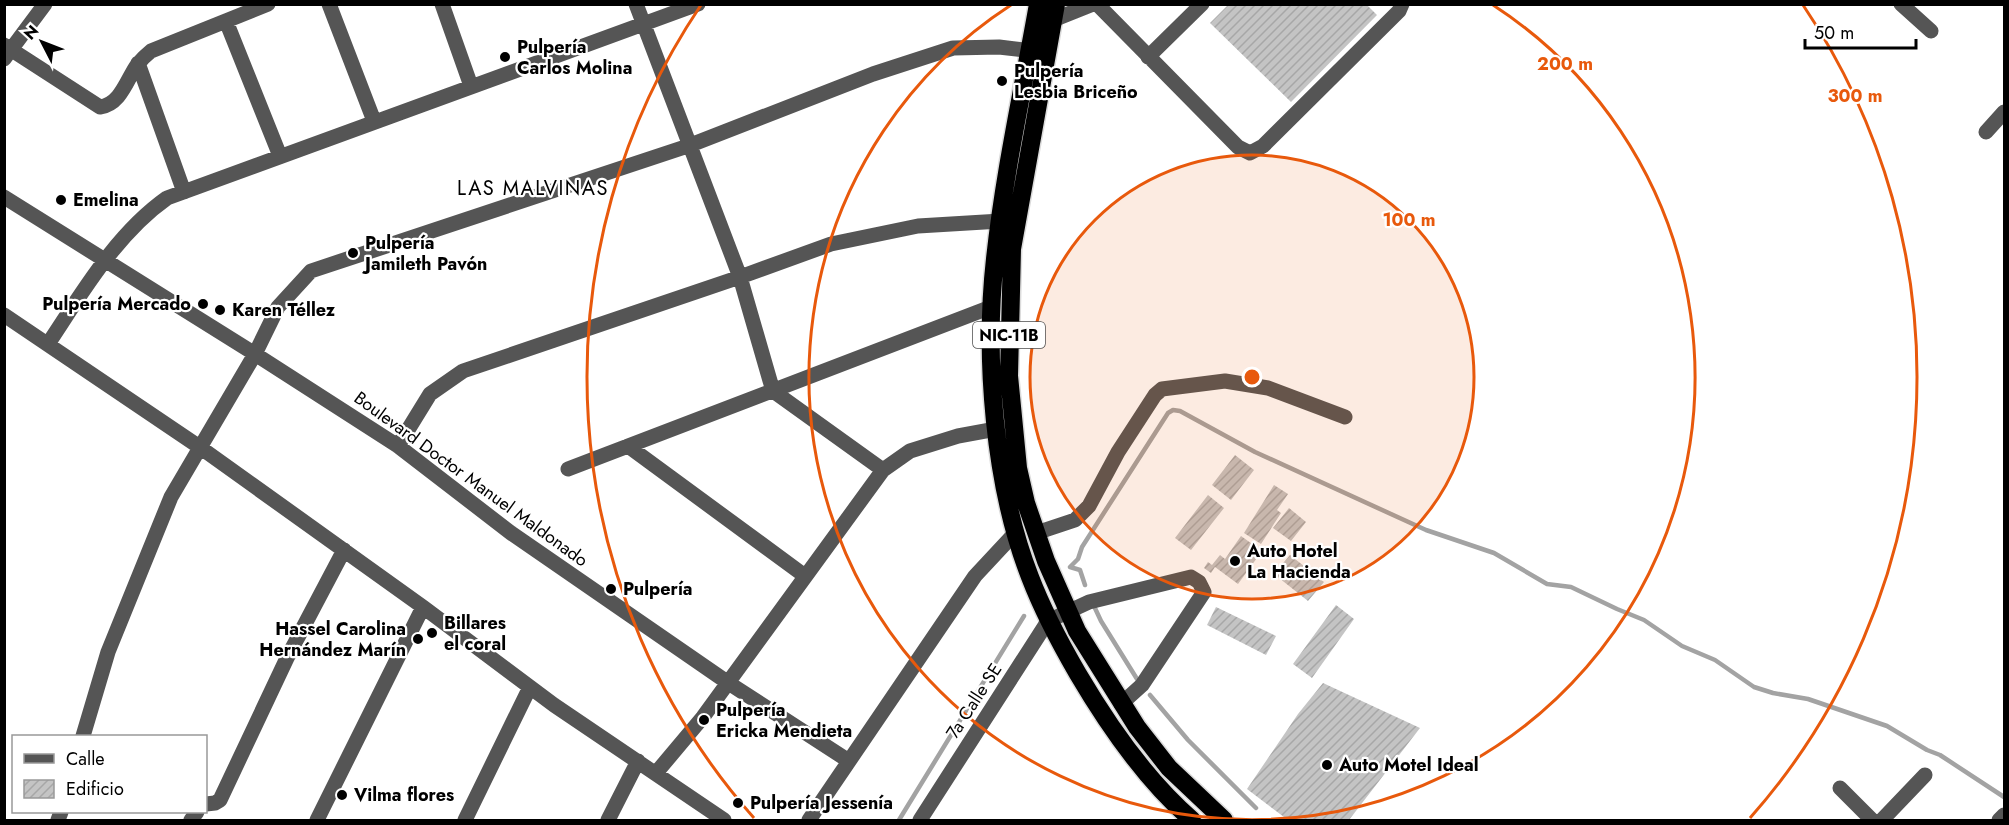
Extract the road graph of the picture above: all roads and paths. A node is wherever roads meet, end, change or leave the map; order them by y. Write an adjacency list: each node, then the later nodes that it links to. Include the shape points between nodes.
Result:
1 (45, 4): 16 (street)
2 (268, 4): 13 (street)
3 (329, 4): 22 (street)
4 (442, 4): 20 (street)
5 (636, 4): 14 (street)
6 (698, 4): 14 (street)
7 (1038, 4): 17 (highway, NIC-11B)
8 (1095, 4): 12 (street); 18 (street)
9 (1202, 4): 18 (street)
10 (1401, 4): 18 (street, via 1399,11 1263,146 1250,153 1238,147)
11 (1901, 4): 15 (street)
12 (1054, 13): 17 (highway, NIC-11B)
13 (226, 21): 19 (street, via 151,51); 25 (street)
14 (643, 24): 20 (street); 24 (street)
15 (1931, 31)
16 (7, 51): 19 (street, via 100,106 115,101)
17 (1038, 52): 24 (street, via 999,47 953,48); 28 (highway, NIC-11B); 44 (highway, NIC-11B, via 1012,249 1008,348 1018,468)
18 (1148, 57)
19 (138, 63): 26 (street)
20 (471, 86): 22 (street)
21 (2004, 112): 23 (street)
22 (374, 121): 25 (street)
23 (1986, 132)
24 (688, 146): 30 (street); 34 (street, via 311,271 278,307)
25 (280, 156): 26 (street)
26 (184, 192): 29 (street, via 151,209)
27 (4, 197): 29 (street, Boulevard Doctor Manuel Maldonado)
28 (1001, 221): 30 (street, via 918,226 831,243); 31 (highway, NIC-11B)
29 (105, 260): 33 (street); 34 (street, Boulevard Doctor Manuel Maldonado)
30 (740, 277): 35 (street); 38 (street, via 463,371 430,394)
31 (991, 307): 35 (street); 37 (highway, NIC-11B)
32 (4, 315): 33 (street)
33 (48, 344): 40 (street)
34 (255, 354): 38 (street, Boulevard Doctor Manuel Maldonado); 40 (street)
35 (773, 391): 39 (street); 42 (street)
36 (1345, 417): 44 (street, via 1268,388 1225,381 1162,389 1118,452 1089,506 1075,520)
37 (996, 429): 42 (street, via 910,451); 43 (highway, NIC-11B)
38 (398, 446): 50 (street, Boulevard Doctor Manuel Maldonado, via 511,533)
39 (628, 446): 41 (street); 46 (street)
40 (201, 448): 45 (street); 53 (street, via 171,497 145,559 108,652)
41 (568, 469)
42 (883, 470): 46 (street)
43 (1016, 532): 49 (highway, NIC-11B); 55 (street, via 975,576)
44 (1036, 532): 48 (highway, NIC-11B)
45 (344, 550): 47 (street); 59 (street, via 286,658 220,800)
46 (805, 576): 50 (street)
47 (423, 607): 51 (street); 61 (street)
48 (1067, 611): 49 (street, 7a Calle SE); 52 (highway, NIC-11B); 52 (street, 7a Calle SE, via 1107,596 1191,578 1203,587 1204,592 1142,685)
49 (1048, 621): 66 (street, 7a Calle SE); 67 (highway, NIC-11B, via 1094,702 1164,792)
50 (727, 682): 55 (street, Boulevard Doctor Manuel Maldonado); 56 (street)
51 (530, 687): 54 (street); 62 (street)
52 (1121, 704): 68 (highway, NIC-11B, via 1169,768)
53 (83, 735)
54 (638, 761): 56 (street); 63 (street)
55 (849, 761): 65 (street)
56 (656, 773): 64 (street)
57 (1925, 775): 70 (street)
58 (1840, 788): 69 (street)
59 (207, 804)
60 (2004, 815): 71 (street)
61 (317, 820)
62 (465, 820)
63 (608, 820)
64 (724, 820)
65 (809, 820)
66 (921, 820)
67 (1192, 820)
68 (1224, 820)
69 (1872, 820)
70 (1882, 820)
71 (1999, 820)

